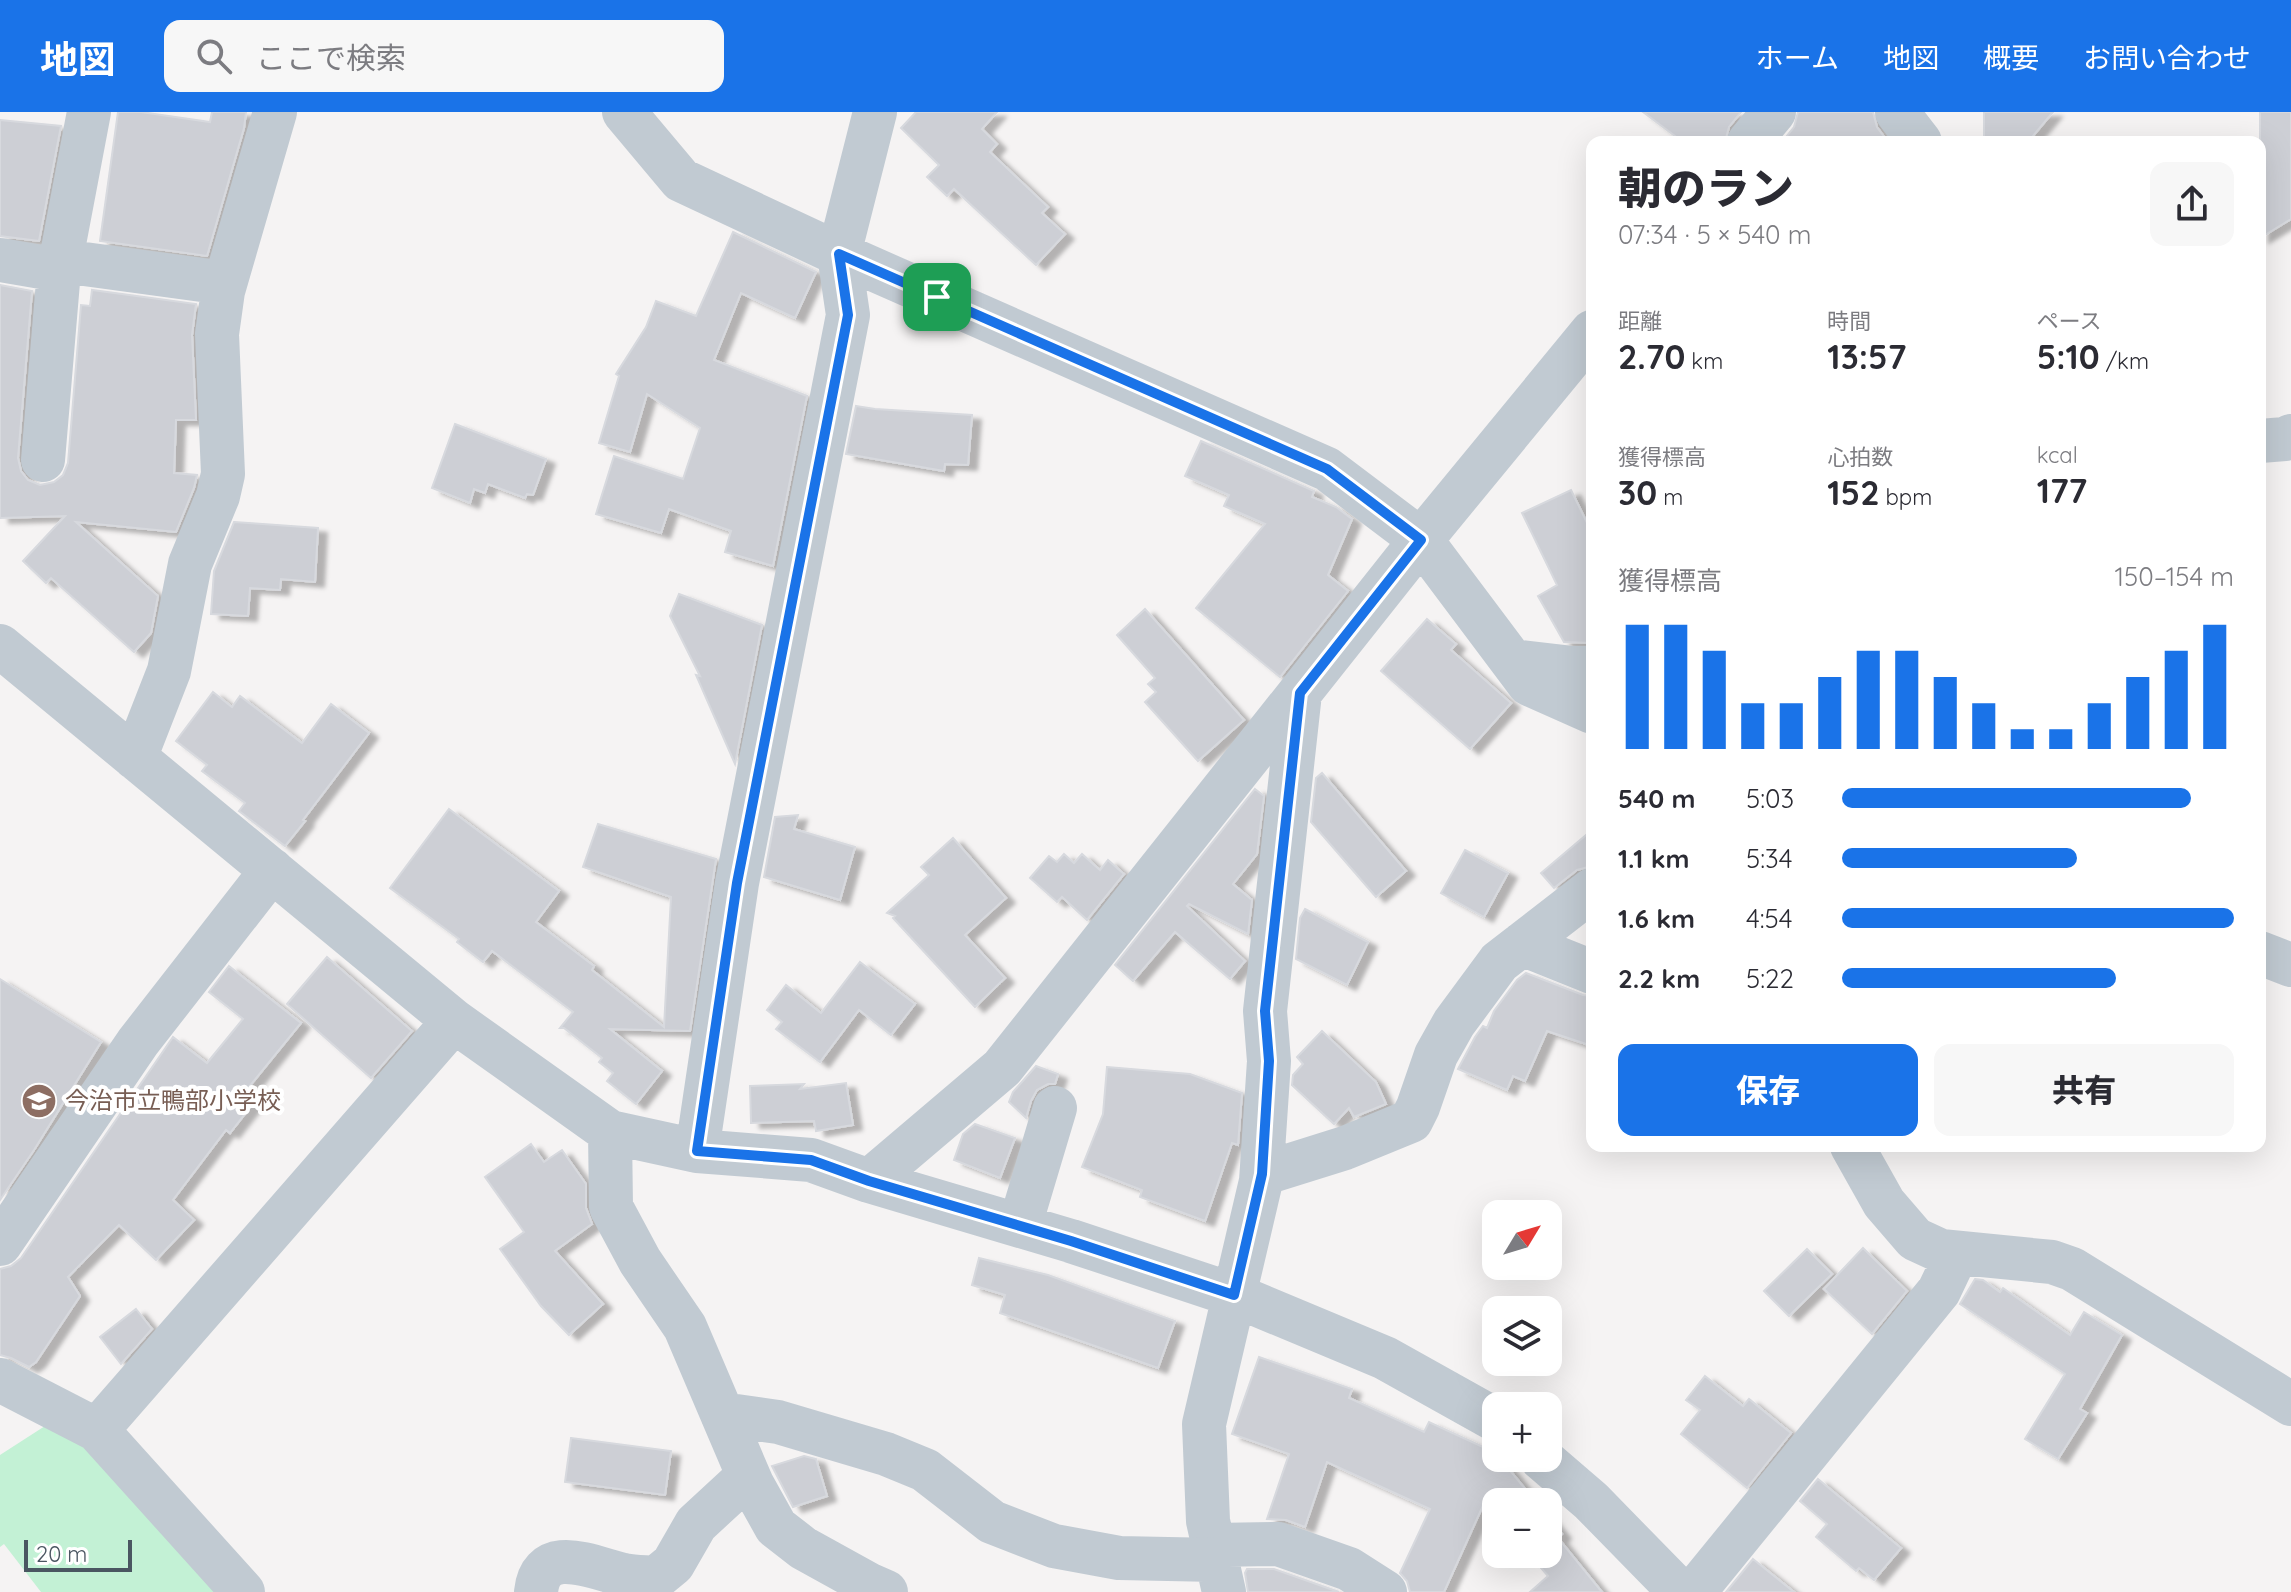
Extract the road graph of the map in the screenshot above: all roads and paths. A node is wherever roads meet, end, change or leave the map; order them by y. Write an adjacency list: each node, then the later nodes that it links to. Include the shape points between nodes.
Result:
1 (89, 112): 11 (street)
2 (275, 112): 12 (street)
3 (624, 112): 9 (street, via 681,180)
4 (875, 112): 9 (street)
5 (1774, 112): 7 (street)
6 (1897, 112): 8 (street)
7 (1754, 136)
8 (1915, 136)
9 (839, 254): 17 (street, via 1327,469); 33 (street, via 848,315 737,883)
10 (0, 260): 11 (street)
11 (59, 270): 12 (street, via 77,263); 16 (street)
12 (224, 283): 23 (street, via 217,334 221,485 190,564 169,671)
13 (1586, 339): 17 (street)
14 (2291, 436): 15 (street)
15 (2266, 441)
16 (43, 460)
17 (1421, 540): 19 (street); 21 (street)
18 (0, 646): 23 (street)
19 (1512, 661): 20 (street); 22 (street, via 1529,684)
20 (1586, 668)
21 (1300, 693): 35 (street, via 1265,1011 1269,1061); 36 (street, via 1002,1068)
22 (1586, 709)
23 (135, 758): 24 (street)
24 (272, 870): 30 (street); 38 (street, via 138,1042)
25 (1586, 895): 26 (street)
26 (1522, 944): 29 (street); 35 (street, via 1499,962 1454,1023 1411,1121)
27 (2266, 955): 28 (street)
28 (2291, 965)
29 (1586, 970)
30 (454, 1021): 32 (street); 45 (street)
31 (1055, 1108): 37 (street)
32 (610, 1132): 33 (street); 44 (street, via 611,1207 685,1327)
33 (697, 1151): 36 (street, via 811,1160)
34 (1855, 1152): 39 (street, via 1884,1203 1915,1239)
35 (1262, 1174): 40 (street)
36 (869, 1181): 37 (street)
37 (1020, 1225): 40 (street)
38 (0, 1244)
39 (1957, 1253): 42 (street, via 2052,1262 2072,1269); 54 (street, via 1939,1291)
40 (1234, 1295): 43 (street, via 1385,1358); 48 (street, via 1204,1424 1208,1521)
41 (0, 1380): 45 (street)
42 (2291, 1404)
43 (1482, 1412)
44 (722, 1414): 47 (street); 48 (street, via 778,1422 886,1454 925,1470 992,1522 1054,1546 1119,1558)
45 (97, 1430): 49 (street)
46 (1557, 1472): 53 (street)
47 (748, 1476): 50 (street, via 696,1524 673,1564 656,1578 571,1561 548,1567 538,1576); 51 (street, via 776,1527 803,1548)
48 (1218, 1566): 52 (street, via 1278,1544 1349,1569)
49 (243, 1592)
50 (536, 1592)
51 (886, 1592)
52 (1385, 1592)
53 (1680, 1592)
54 (1694, 1592)

